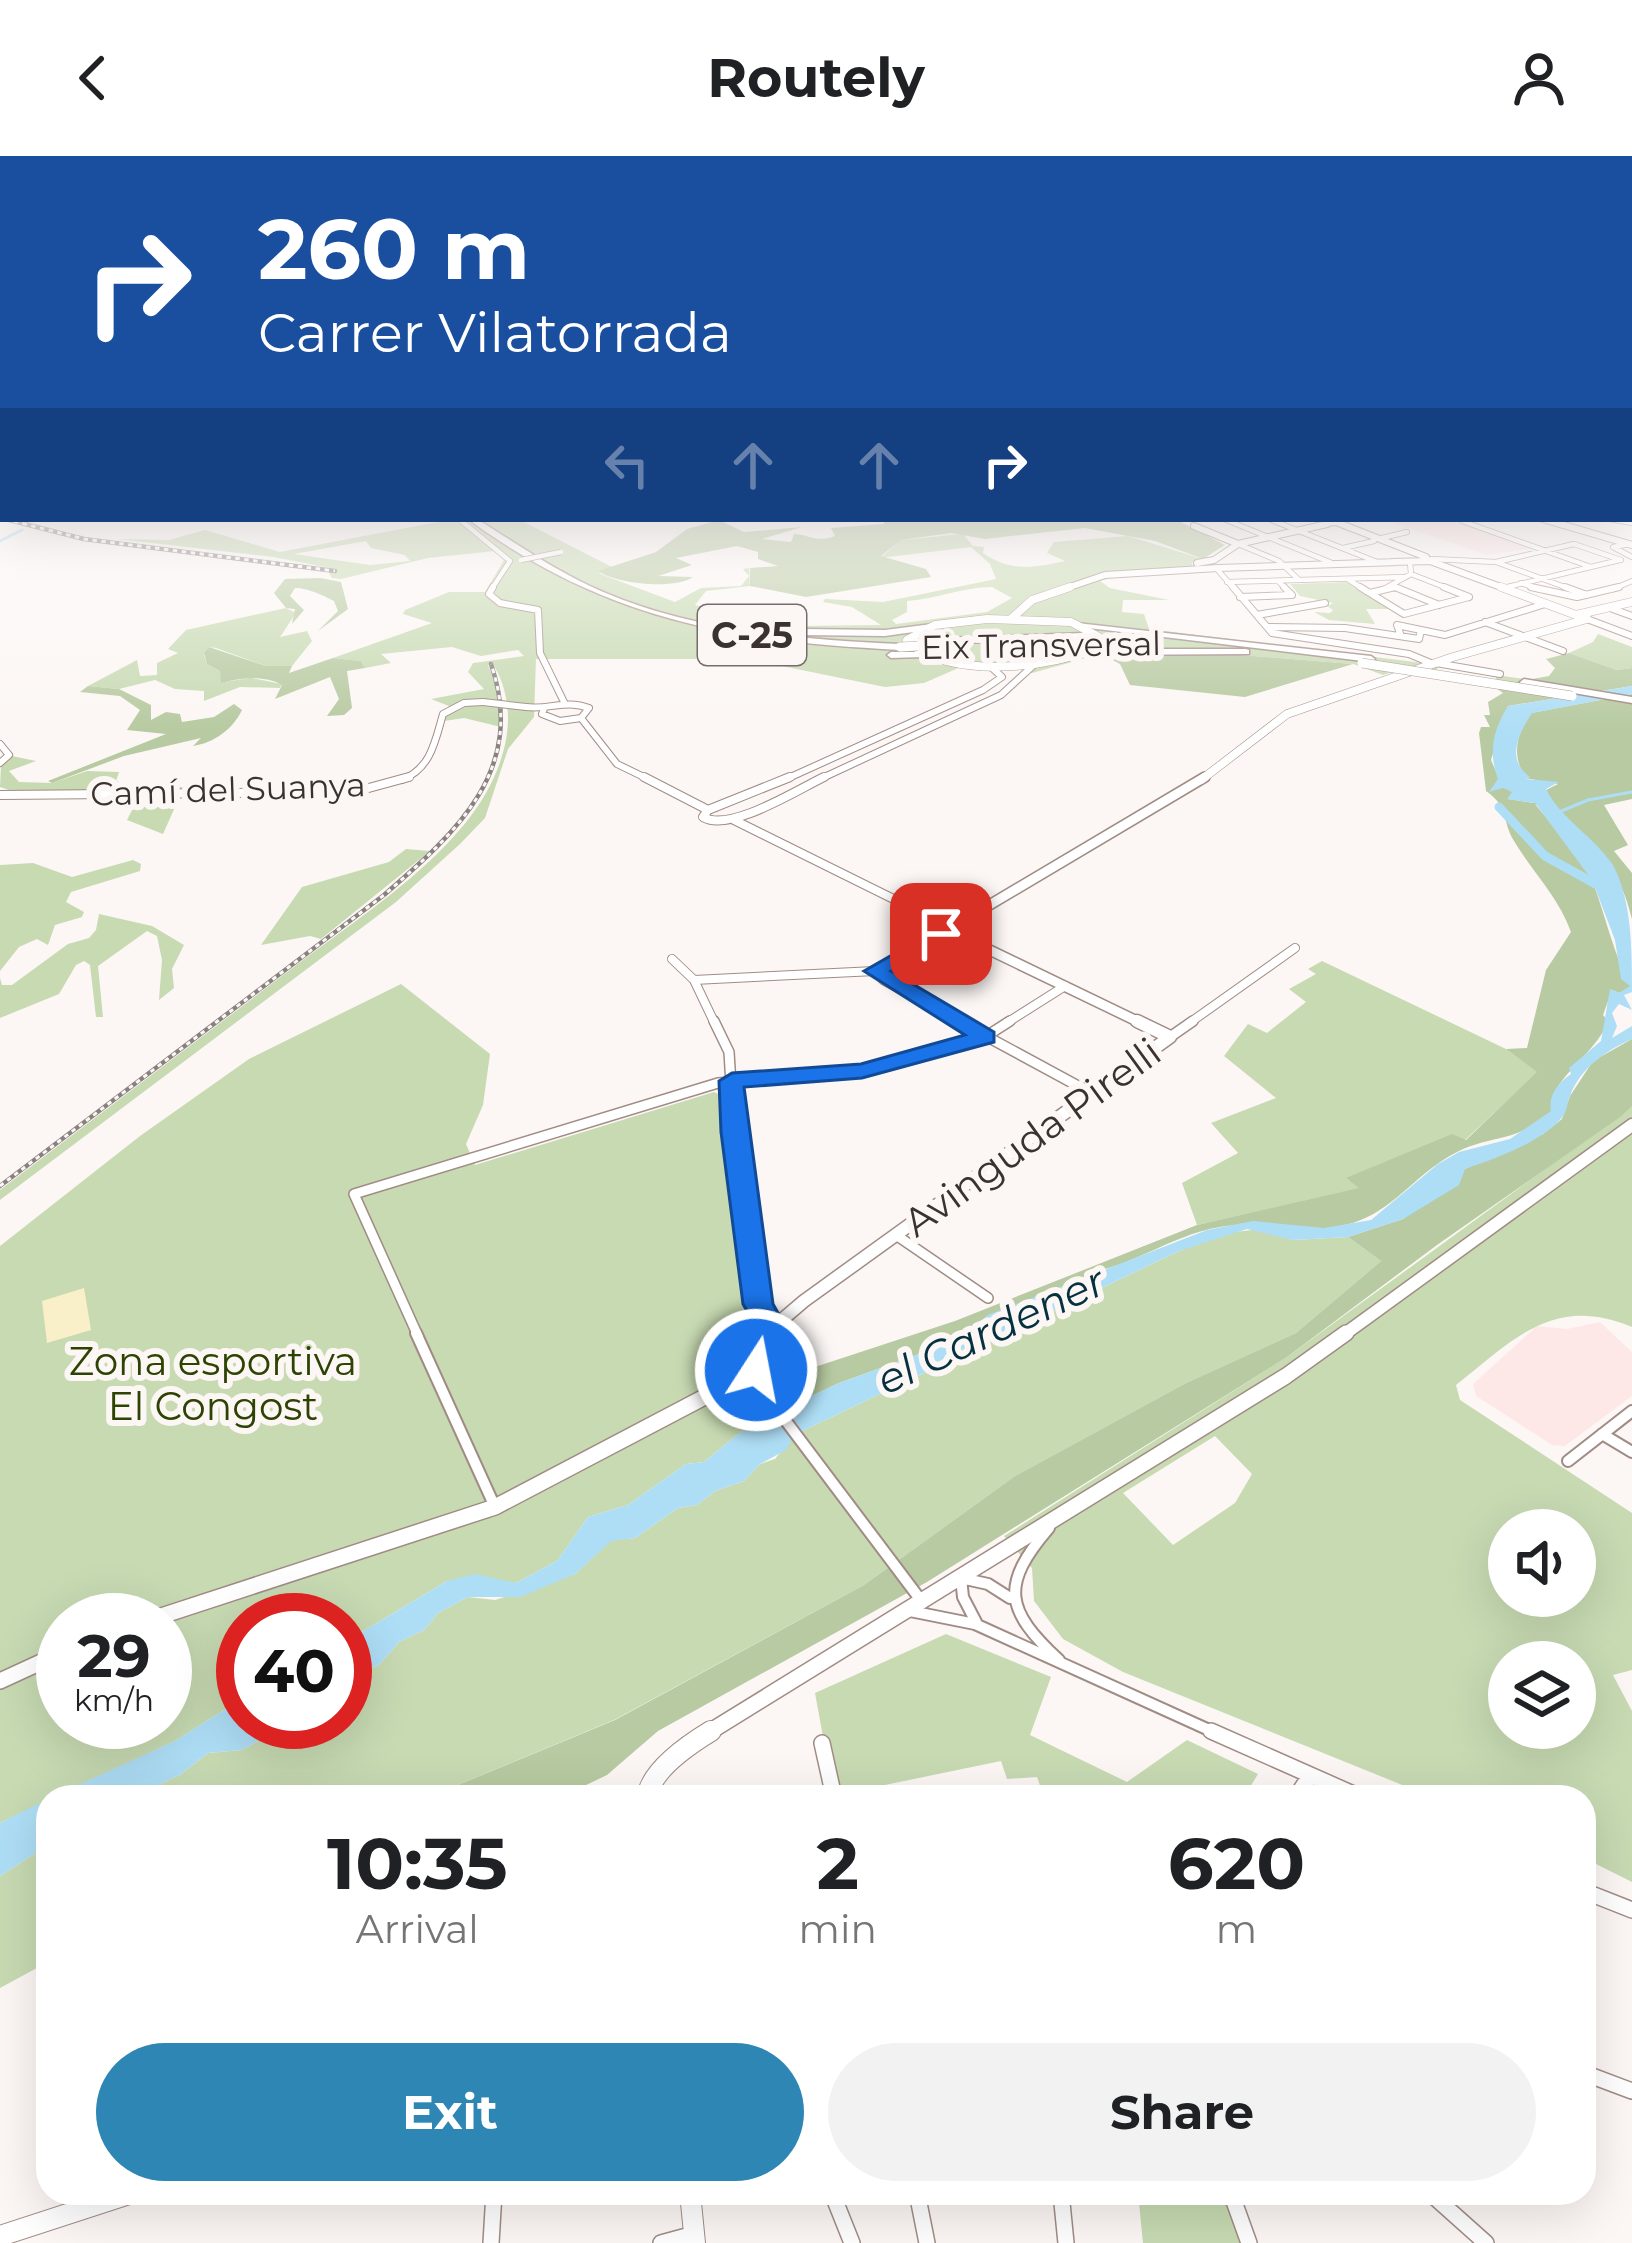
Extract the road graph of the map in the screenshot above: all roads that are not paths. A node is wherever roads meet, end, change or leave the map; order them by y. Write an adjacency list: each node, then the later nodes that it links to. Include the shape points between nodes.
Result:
1 (482, 537): 19 (street)
2 (504, 537): 39 (highway, Eix Transversal / C-25)
3 (519, 537): 51 (highway, Eix Transversal / C-25, via 604,587)
4 (1222, 537): 12 (street)
5 (1267, 537): 12 (street)
6 (1270, 537): 23 (street)
7 (1316, 537): 14 (street)
8 (1369, 537): 11 (street)
9 (1386, 537): 11 (street)
10 (1510, 537): 15 (street)
11 (1376, 540): 14 (street); 18 (street)
12 (1238, 544): 24 (street); 26 (street)
13 (1631, 545): 17 (street, via 1613,547)
14 (1343, 548): 20 (street)
15 (1547, 550): 22 (street); 25 (street); 25 (street, via 1574,544 1621,560)
16 (564, 551): 19 (street, bridge)
17 (1632, 557)
18 (1421, 559): 20 (street); 21 (street); 27 (street); 37 (street)
19 (511, 561): 76 (street, via 489,594 538,610 540,653)
20 (1377, 562): 23 (street)
21 (1482, 562): 22 (street); 31 (street)
22 (1496, 562): 28 (street)
23 (1332, 563): 24 (street)
24 (1285, 565): 26 (street); 30 (street)
25 (1592, 566): 28 (street)
26 (1208, 567): 34 (street); 48 (street, via 1105,575 1031,600)
27 (1408, 575): 29 (street); 36 (street); 45 (street, via 1469,597)
28 (1541, 578): 31 (street); 41 (street)
29 (1344, 579): 30 (street); 38 (street); 47 (street)
30 (1300, 580): 33 (street)
31 (1532, 580): 35 (street)
32 (1632, 580): 41 (street)
33 (1278, 581): 34 (street); 40 (street, via 1292,595)
34 (1227, 582): 40 (street)
35 (1520, 583): 37 (street); 41 (street, via 1547,595)
36 (1395, 587): 38 (street); 45 (street)
37 (1503, 588): 44 (street)
38 (1370, 592): 45 (street, via 1404,614)
39 (609, 597): 65 (highway, Eix Transversal / C-25, via 750,635); 67 (highway, via 677,625 763,646 830,654)
40 (1240, 597): 50 (street)
41 (1594, 598)
42 (1632, 602): 46 (street)
43 (1325, 603): 50 (street)
44 (1545, 604): 52 (street); 55 (street)
45 (1439, 605)
46 (1614, 607): 49 (street); 52 (street)
47 (1385, 609)
48 (1023, 612): 53 (street); 54 (street)
49 (1632, 614)
50 (1257, 615): 57 (street)
51 (683, 617): 56 (highway, via 812,633); 65 (highway, Eix Transversal / C-25)
52 (1582, 617): 61 (street); 62 (street)
53 (1011, 619): 54 (street); 56 (street)
54 (1037, 619): 60 (street)
55 (1485, 622): 59 (street, via 1445,634); 61 (street)
56 (932, 627): 67 (street, via 907,640)
57 (1269, 627): 58 (street); 66 (street)
58 (1359, 630): 63 (street); 66 (street)
59 (1421, 630): 63 (street, via 1397,625); 64 (street)
60 (1083, 634): 67 (highway, Eix Transversal / C-25); 68 (street, via 1100,637); 71 (highway); 71 (highway, Eix Transversal / C-25, bridge)
61 (1522, 636): 69 (street); 73 (street)
62 (1632, 636)
63 (1401, 637): 64 (street)
64 (1419, 639): 70 (street)
65 (900, 645): 67 (highway, Eix Transversal / C-25, bridge)
66 (1353, 646): 70 (street)
67 (918, 648): 74 (street)
68 (1094, 652): 71 (highway, via 1230,650); 72 (street)
69 (1563, 652)
70 (1419, 658): 73 (street)
71 (1367, 661): 77 (highway, Eix Transversal / C-25, bridge); 77 (highway, Eix Transversal / C-25, bridge)
72 (1036, 663): 74 (street); 85 (street, via 1001,695)
73 (1434, 663): 75 (street); 86 (street, via 1287,714 1191,788)
74 (985, 664): 83 (street, via 1002,677 983,690)
75 (1500, 674)
76 (564, 702): 78 (street); 79 (street, via 587,706)
77 (1632, 703)
78 (544, 709): 79 (street, via 553,721); 82 (street, Camí del Suanya, bridge, via 464,703 443,714 417,774 388,783 249,796)
79 (581, 718): 84 (street, via 617,764)
80 (0, 743): 81 (street, via 10,754)
81 (0, 764)
82 (0, 795)
83 (721, 807): 84 (street); 85 (street)
84 (708, 810): 85 (street, via 710,822)
85 (735, 818): 86 (street)
86 (950, 928): 89 (street); 91 (street)
87 (1295, 948): 93 (street, Avinguda Pirelli)
88 (672, 959): 90 (street)
89 (875, 971): 90 (street); 92 (street)
90 (694, 980): 94 (street, via 725,1040)
91 (1065, 986): 92 (street); 93 (street)
92 (985, 1037): 94 (street, via 862,1071); 95 (street)
93 (1170, 1037): 95 (street, Avinguda Pirelli)
94 (732, 1081): 99 (street, via 758,1304); 106 (street, via 354,1194)
95 (1091, 1093): 97 (street, Avinguda Pirelli)
96 (1632, 1126): 107 (street, via 1286,1376)
97 (896, 1235): 98 (street); 99 (street, Avinguda Pirelli)
98 (988, 1298)
99 (772, 1329): 100 (street, Avinguda Pirelli)
100 (746, 1368): 101 (street); 101 (street, via 723,1370); 111 (street)
101 (709, 1393): 106 (street)
102 (1632, 1411): 103 (street)
103 (1602, 1434): 104 (street); 105 (street)
104 (1632, 1452)
105 (1568, 1461)
106 (496, 1507): 110 (street)
107 (1057, 1519): 108 (street); 109 (street, via 1018,1565)
108 (962, 1578): 109 (street); 111 (street); 112 (street)
109 (1010, 1598): 114 (street, via 1025,1629)
110 (192, 1606)
111 (916, 1607): 112 (street); 118 (street, via 689,1744)
112 (976, 1622): 114 (street)
113 (36, 1664): 115 (street)
114 (1073, 1671): 117 (street)
115 (0, 1681)
116 (822, 1743): 119 (street)
117 (1310, 1776): 120 (street); 121 (street)
118 (650, 1785)
119 (831, 1785)
120 (1304, 1785)
121 (1331, 1785)
122 (1596, 1896): 123 (street)
123 (1632, 1910)
124 (1596, 2078): 125 (street)
125 (1632, 2091)
126 (94, 2205): 134 (street)
127 (493, 2205): 136 (street)
128 (691, 2205): 135 (street)
129 (837, 2205): 138 (street)
130 (919, 2205): 139 (street)
131 (1062, 2205): 140 (street)
132 (1235, 2205): 141 (street)
133 (1443, 2205): 142 (street)
134 (0, 2236)
135 (695, 2239): 137 (street)
136 (490, 2243)
137 (661, 2243)
138 (852, 2243)
139 (927, 2243)
140 (1066, 2243)
141 (1249, 2243)
142 (1486, 2243)

